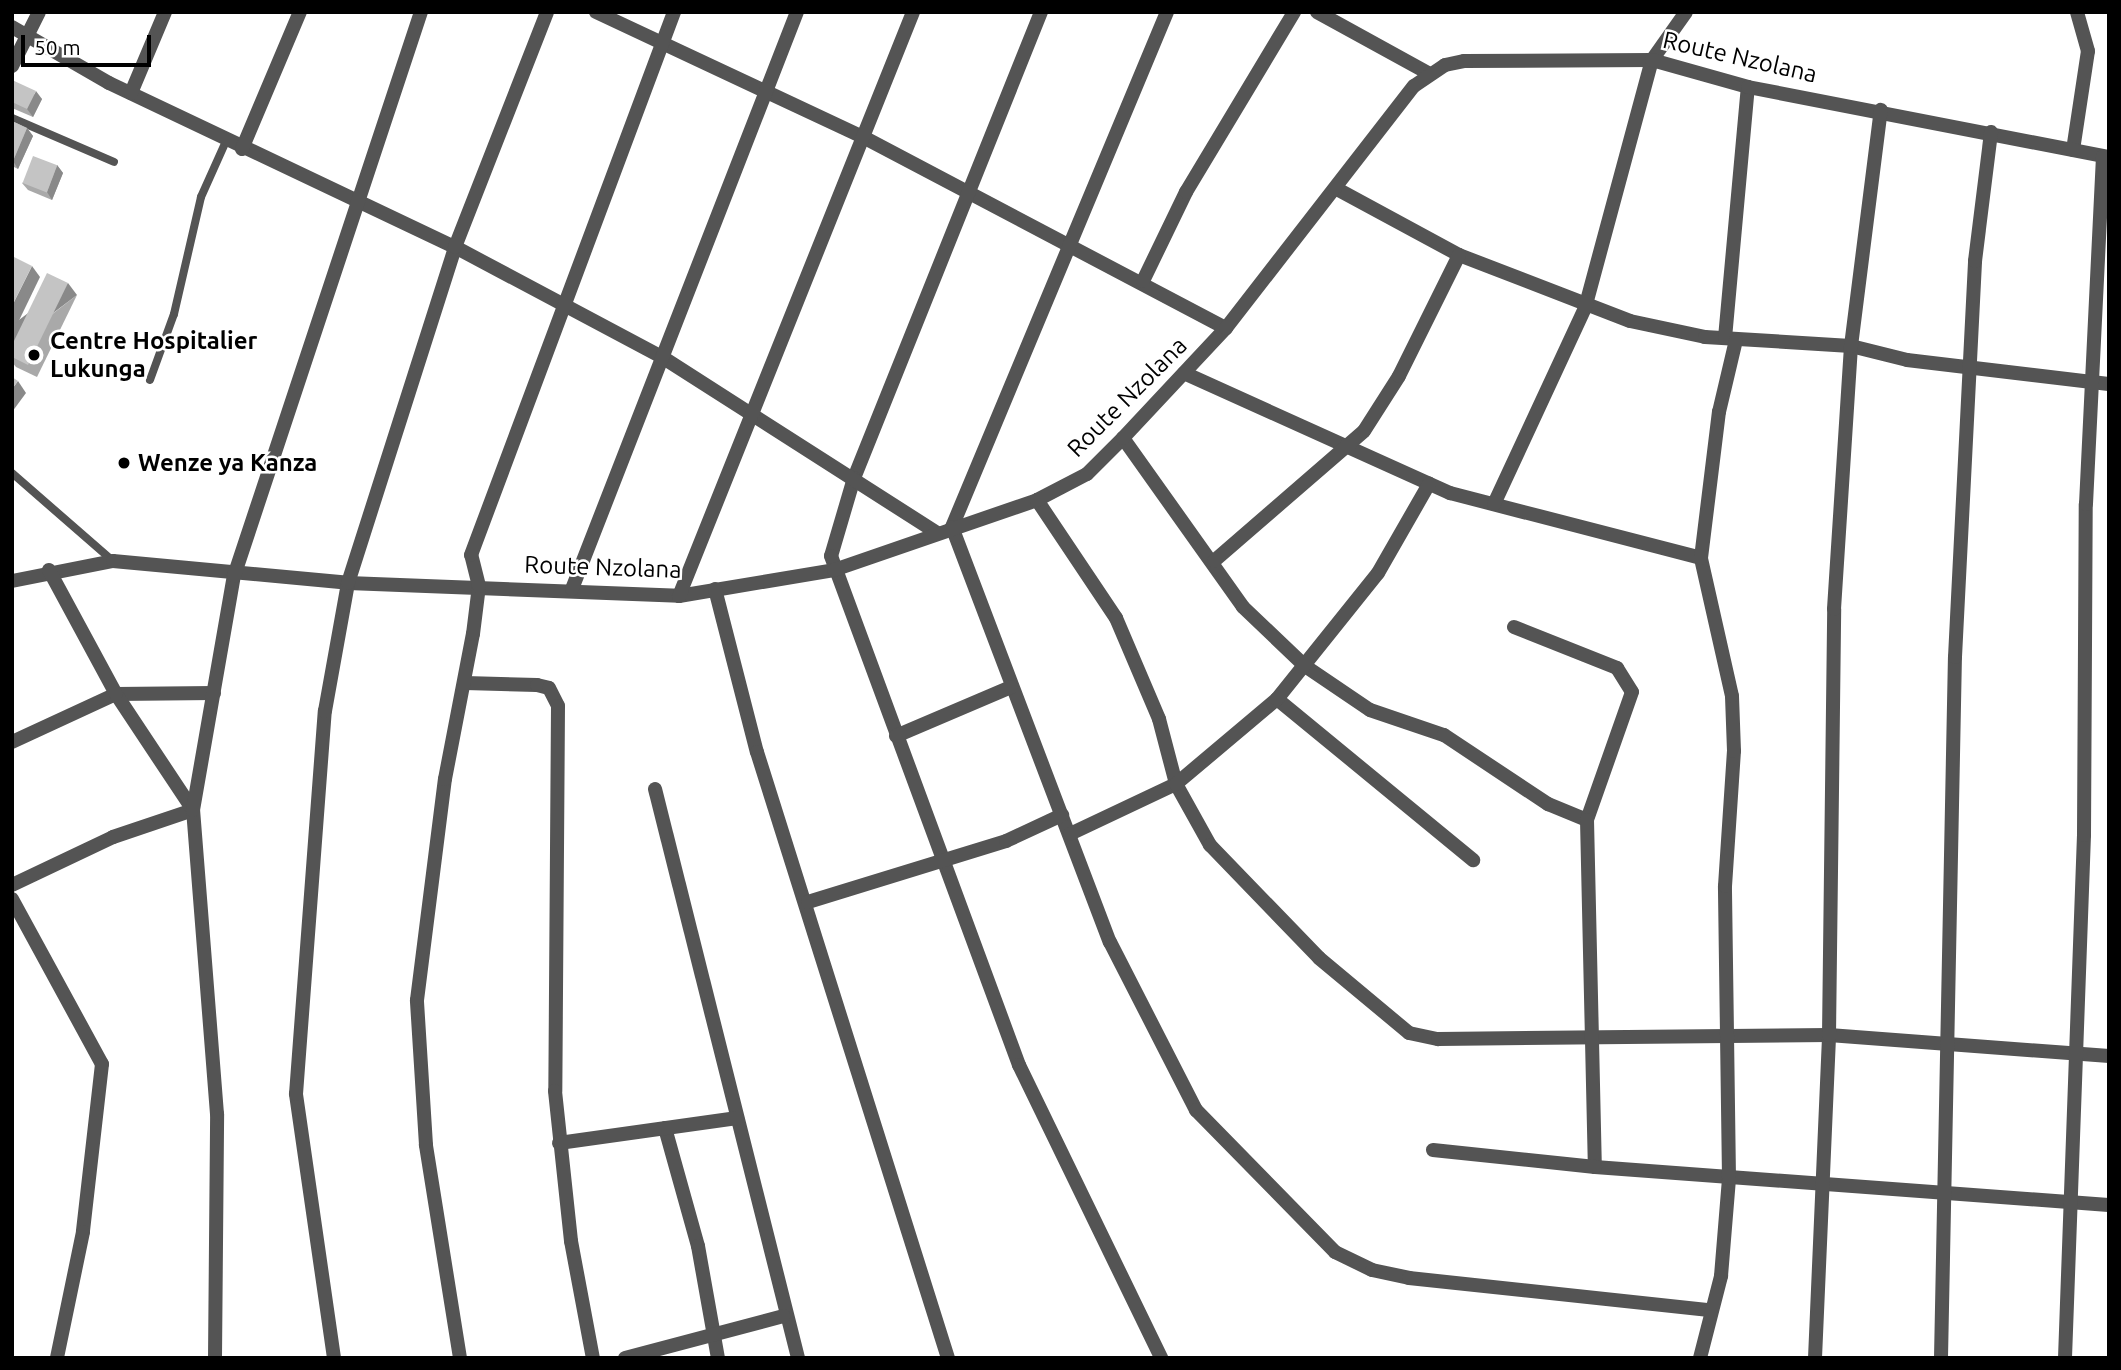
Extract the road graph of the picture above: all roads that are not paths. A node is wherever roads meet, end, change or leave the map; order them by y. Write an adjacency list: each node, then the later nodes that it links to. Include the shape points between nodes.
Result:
1 (38, 12): 17 (street)
2 (165, 12): 24 (street)
3 (300, 12): 30 (street)
4 (421, 12): 36 (street)
5 (547, 12): 38 (street)
6 (596, 12): 18 (street)
7 (674, 12): 18 (street)
8 (797, 12): 23 (street)
9 (913, 12): 28 (street)
10 (1041, 12): 35 (street)
11 (1167, 12): 37 (street)
12 (1294, 12): 40 (street, via 1186,192)
13 (1317, 12): 21 (street)
14 (1686, 12): 19 (street)
15 (2077, 12): 31 (street, via 2088,51)
16 (12, 27): 17 (street)
17 (27, 36): 20 (street); 24 (street)
18 (661, 45): 23 (street); 41 (street)
19 (1652, 60): 21 (street, Route Nzolana, via 1464,61); 22 (street, Route Nzolana); 42 (street)
20 (12, 66)
21 (1430, 74): 34 (street, Route Nzolana, via 1402,100)
22 (1748, 87): 25 (street, Route Nzolana); 44 (street)
23 (766, 91): 28 (street); 46 (street)
24 (131, 93): 29 (street)
25 (1881, 110): 27 (street, Route Nzolana, via 1965,133); 45 (street)
26 (12, 118): 33 (lane)
27 (1991, 132): 31 (street, Route Nzolana); 47 (street)
28 (865, 138): 35 (street); 51 (street)
29 (226, 141): 30 (street); 49 (lane, via 201,197 174,314)
30 (242, 149): 36 (street)
31 (2073, 150): 32 (street, Route Nzolana)
32 (2106, 156): 50 (street)
33 (114, 162)
34 (1337, 189): 39 (street); 43 (street, Route Nzolana)
35 (965, 191): 37 (street); 55 (street)
36 (356, 202): 38 (street); 66 (street)
37 (1072, 244): 40 (street); 59 (street)
38 (455, 247): 41 (street); 68 (street)
39 (1459, 255): 42 (street); 53 (street, via 1382,408)
40 (1143, 281): 43 (street)
41 (562, 306): 46 (street); 69 (street, via 471,555)
42 (1585, 308): 44 (street); 58 (street)
43 (1226, 328): 48 (street, Route Nzolana)
44 (1730, 339): 45 (street); 61 (street)
45 (1851, 345): 47 (street, via 1907,360); 94 (street, via 1833,609)
46 (663, 357): 51 (street); 70 (street)
47 (1968, 364): 50 (street); 96 (street)
48 (1184, 373): 52 (street, Route Nzolana); 53 (street)
49 (150, 380)
50 (2102, 384): 97 (street, via 2085,504)
51 (753, 410): 55 (street); 72 (street)
52 (1123, 438): 57 (street, Route Nzolana, via 1087,474); 63 (street)
53 (1348, 447): 56 (street); 63 (street)
54 (12, 473): 62 (lane)
55 (854, 478): 60 (street); 65 (street, via 830,546)
56 (1429, 484): 58 (street); 74 (street, via 1378,573)
57 (1037, 500): 59 (street, Route Nzolana); 82 (street, via 1116,618 1159,719)
58 (1494, 504): 61 (street)
59 (952, 527): 60 (street, Route Nzolana); 76 (street)
60 (937, 533): 65 (street, Route Nzolana)
61 (1701, 558): 95 (street, via 1732,696 1724,886)
62 (113, 561): 64 (street, Route Nzolana); 66 (street, Route Nzolana)
63 (1214, 561): 74 (street, via 1243,607)
64 (49, 570): 67 (street, Route Nzolana); 78 (street)
65 (834, 570): 71 (street, Route Nzolana); 80 (street)
66 (234, 576): 68 (street, Route Nzolana); 77 (street)
67 (12, 581)
68 (348, 583): 69 (street, Route Nzolana); 114 (street, via 322,737 296,1094)
69 (479, 586): 70 (street, Route Nzolana); 75 (street)
70 (572, 589): 72 (street, Route Nzolana)
71 (715, 589): 72 (street, Route Nzolana); 92 (street, via 757,752)
72 (679, 596)
73 (1514, 627): 86 (street, via 1628,678 1630,707)
74 (1305, 666): 79 (street); 86 (street, via 1370,710 1444,736 1548,804)
75 (465, 683): 101 (street, via 549,688 558,706); 115 (street, via 417,1000 426,1144)
76 (1010, 687): 80 (street); 85 (street)
77 (214, 693): 78 (street); 84 (street)
78 (116, 694): 81 (street); 84 (street)
79 (1277, 699): 82 (street); 88 (street)
80 (896, 736): 89 (street)
81 (12, 742)
82 (1176, 784): 87 (street); 93 (street, via 1210,845 1319,958 1409,1033 1438,1040)
83 (655, 789): 99 (street)
84 (193, 810): 90 (street, via 113,838); 113 (street, via 217,1114)
85 (1062, 815): 87 (street); 89 (street)
86 (1587, 820): 93 (street)
87 (1070, 834): 109 (street, via 1116,955 1196,1110 1316,1238 1372,1270 1409,1278)
88 (1473, 860)
89 (946, 861): 92 (street); 121 (street, via 1041,1116)
90 (12, 885)
91 (12, 900): 112 (street, via 102,1064 83,1233)
92 (807, 902): 120 (street)
93 (1591, 1034): 95 (street); 103 (street)
94 (1829, 1035): 95 (street); 96 (street); 105 (street)
95 (1730, 1037): 104 (street)
96 (1944, 1043): 97 (street); 106 (street)
97 (2078, 1055): 98 (street); 107 (street)
98 (2109, 1056)
99 (737, 1118): 100 (street); 110 (street)
100 (665, 1128): 101 (street); 111 (street, via 698,1246)
101 (559, 1143): 116 (street)
102 (1433, 1150): 103 (street)
103 (1595, 1167): 104 (street)
104 (1729, 1178): 105 (street); 109 (street, via 1721,1276)
105 (1825, 1185): 106 (street); 123 (street)
106 (1940, 1197): 107 (street); 124 (street)
107 (2068, 1202): 108 (street); 125 (street)
108 (2109, 1205)
109 (1709, 1310): 122 (street)
110 (784, 1316): 111 (street); 119 (street)
111 (713, 1337): 117 (street); 118 (street)
112 (57, 1358)
113 (215, 1358)
114 (334, 1358)
115 (460, 1358)
116 (593, 1358)
117 (625, 1358)
118 (718, 1358)
119 (798, 1358)
120 (948, 1358)
121 (1161, 1358)
122 (1700, 1358)
123 (1815, 1358)
124 (1941, 1358)
125 (2065, 1358)

